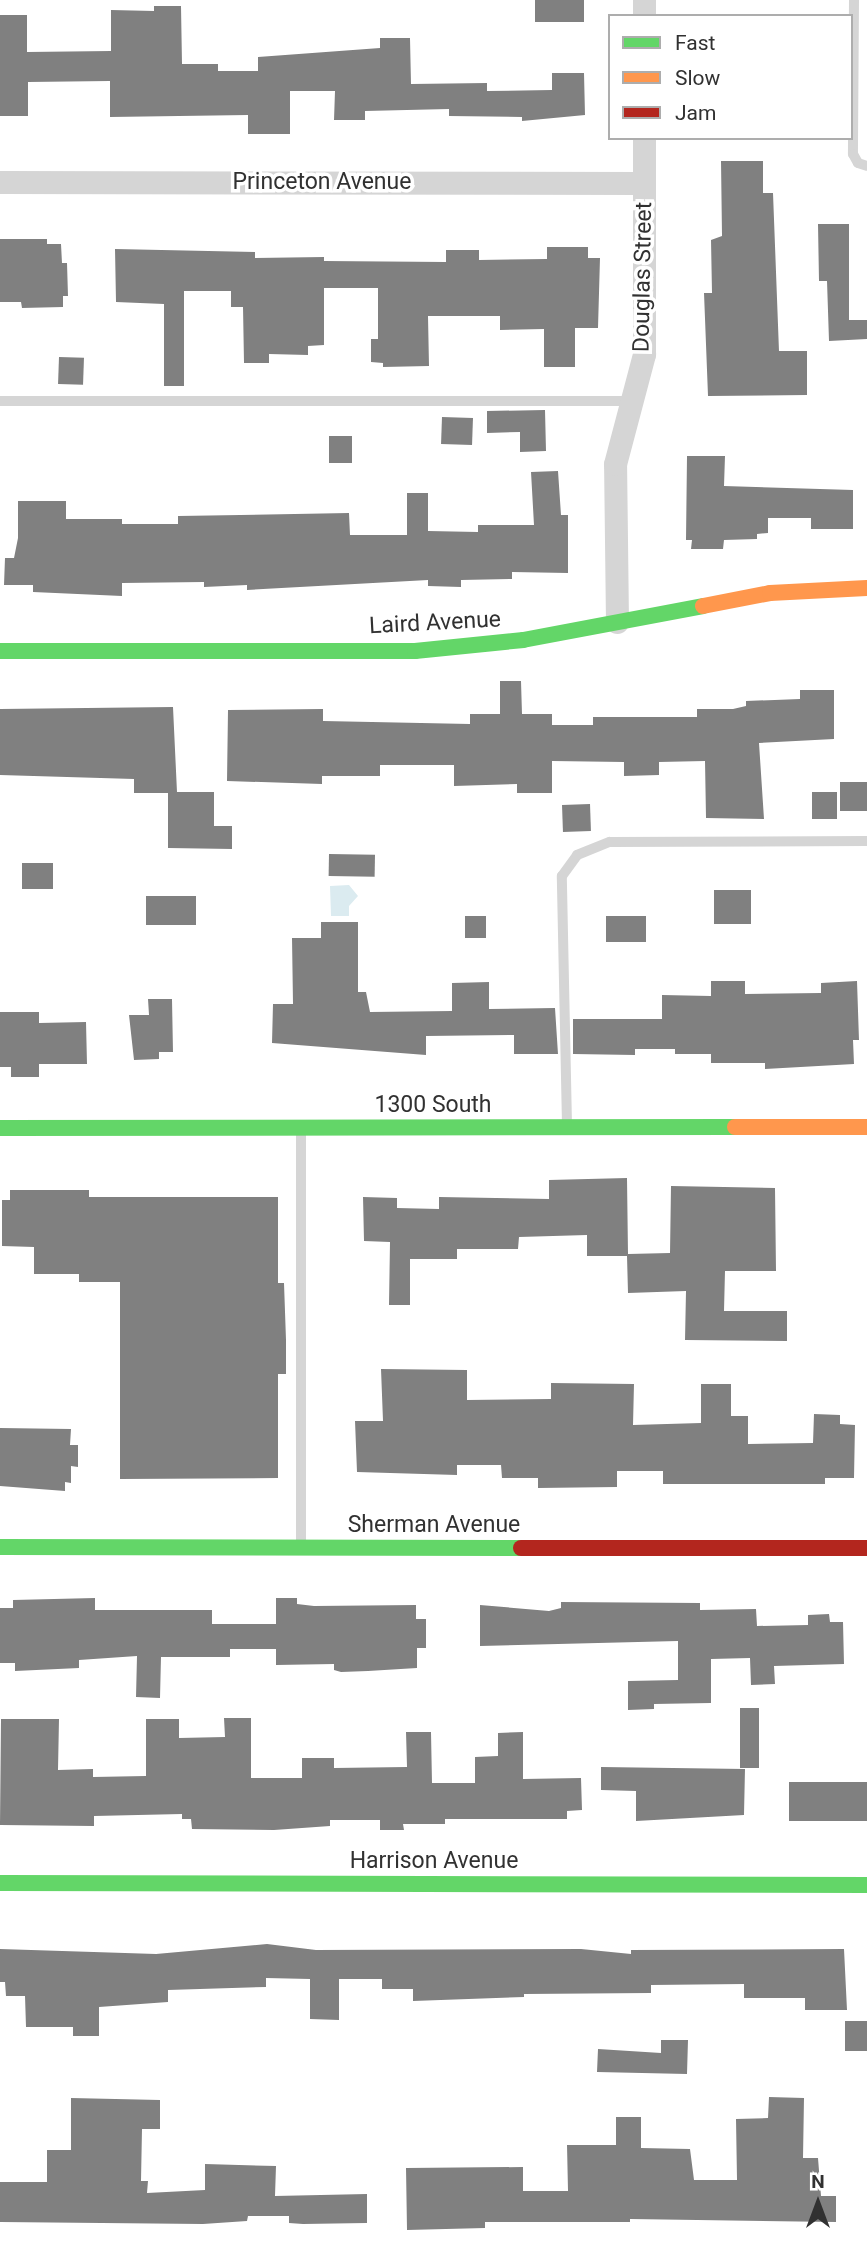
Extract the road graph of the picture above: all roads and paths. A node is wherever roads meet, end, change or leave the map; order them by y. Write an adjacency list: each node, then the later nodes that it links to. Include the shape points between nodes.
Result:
1 (854, 0): 3 (lane, via 853,153 858,163)
2 (644, 140): 5 (street, Douglas Street)
3 (867, 166)
4 (0, 182): 5 (street, Princeton Avenue)
5 (644, 183): 7 (street, Douglas Street, via 644,340)
6 (0, 401): 7 (lane)
7 (634, 401): 9 (street, Douglas Street, via 615,464)
8 (867, 588): 9 (street, Laird Avenue, via 769,593)
9 (617, 622): 10 (street, Laird Avenue, via 523,640 415,651)
10 (0, 651)
11 (867, 841): 13 (lane, via 610,842 577,855 562,876)
12 (301, 1127): 13 (street, 1300 South); 15 (street, 1300 South); 17 (lane)
13 (567, 1127): 14 (street, 1300 South)
14 (867, 1127)
15 (0, 1128)
16 (0, 1547): 17 (street, Sherman Avenue)
17 (301, 1547): 18 (street, Sherman Avenue)
18 (867, 1548)
19 (0, 1883): 20 (street, Harrison Avenue)
20 (867, 1885)

